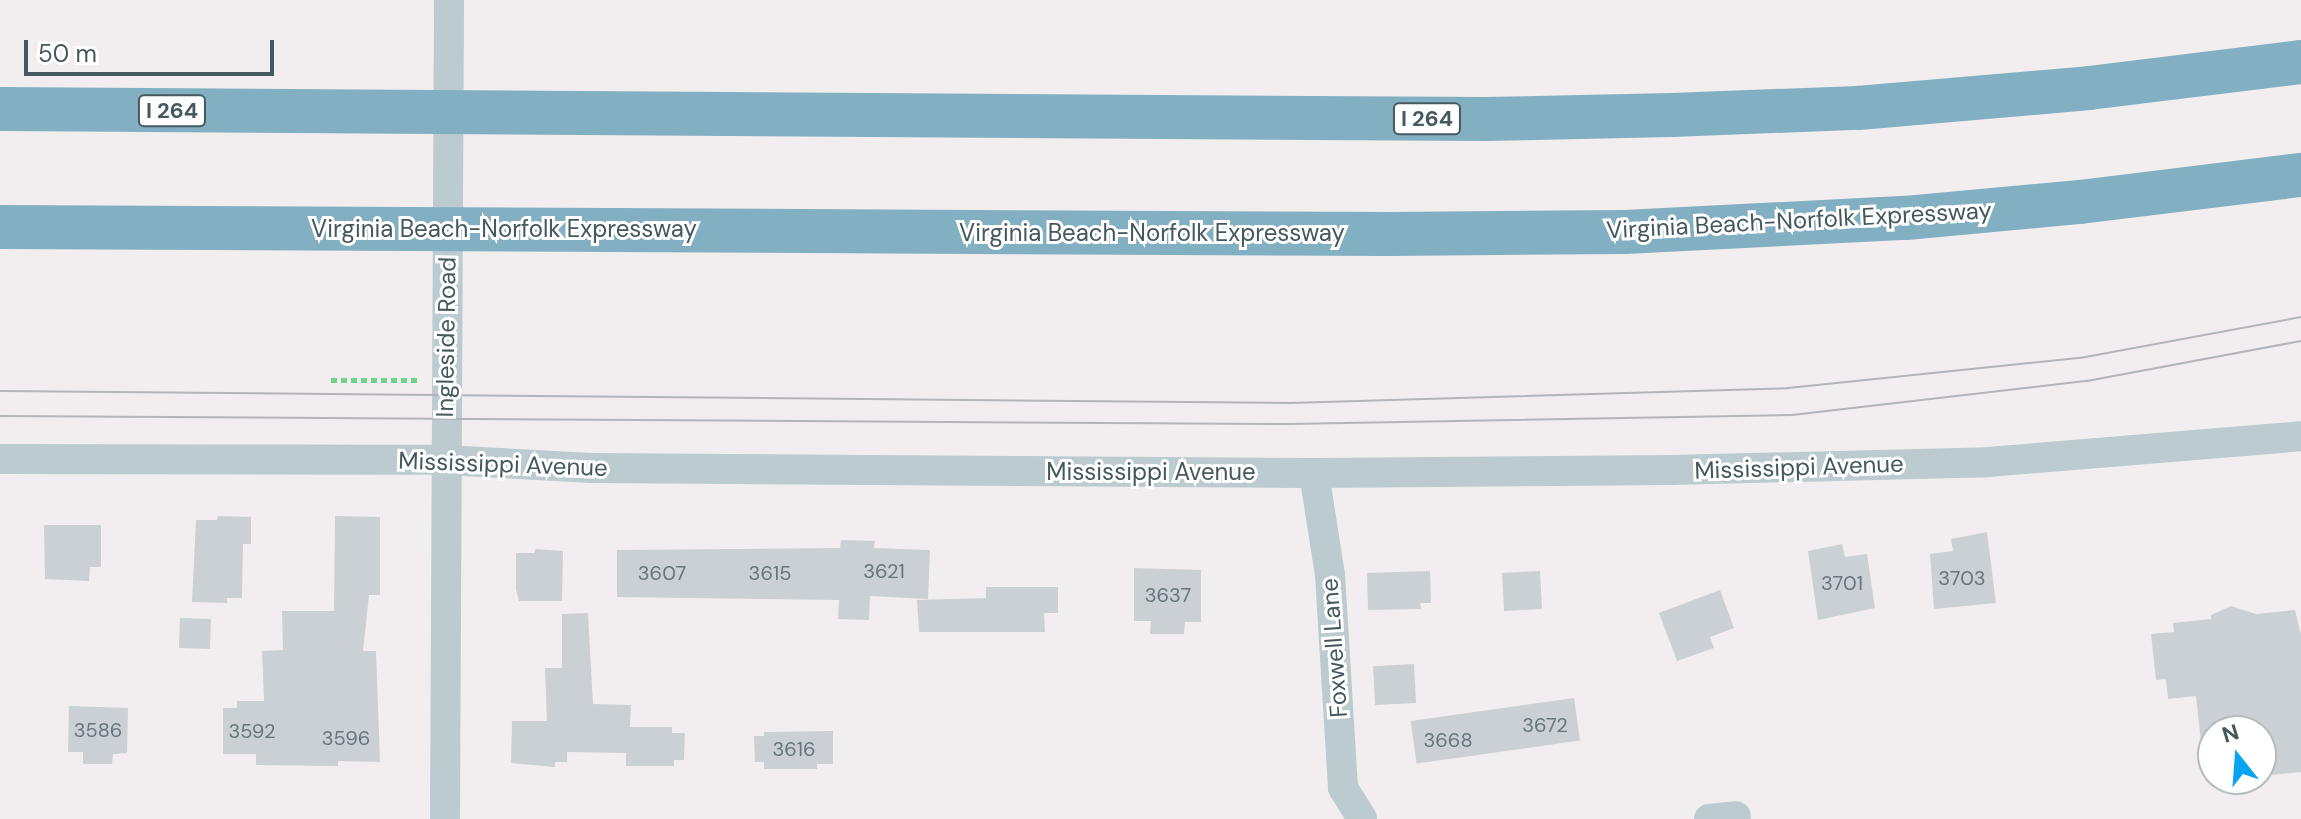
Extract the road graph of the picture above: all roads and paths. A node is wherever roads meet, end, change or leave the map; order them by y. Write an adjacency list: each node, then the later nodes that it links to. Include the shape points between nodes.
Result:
1 (449, 0): 7 (street, Ingleside Road)
2 (2301, 62): 3 (highway, I 264, via 1874,107 1672,115 1470,119)
3 (0, 109)
4 (2301, 175): 5 (highway, Virginia Beach-Norfolk Expressway, via 1906,218 1625,232)
5 (0, 227)
6 (331, 380): 7 (path)
7 (431, 380): 8 (path); 11 (street, Ingleside Road)
8 (416, 395)
9 (2301, 436): 12 (street, Mississippi Avenue, via 1988,462)
10 (0, 459): 11 (street, Mississippi Avenue)
11 (444, 460): 12 (street, Mississippi Avenue, via 592,468); 13 (street, Ingleside Road)
12 (1314, 473): 14 (street, Foxwell Lane, via 1330,575 1343,788)
13 (445, 819)
14 (1362, 819)

